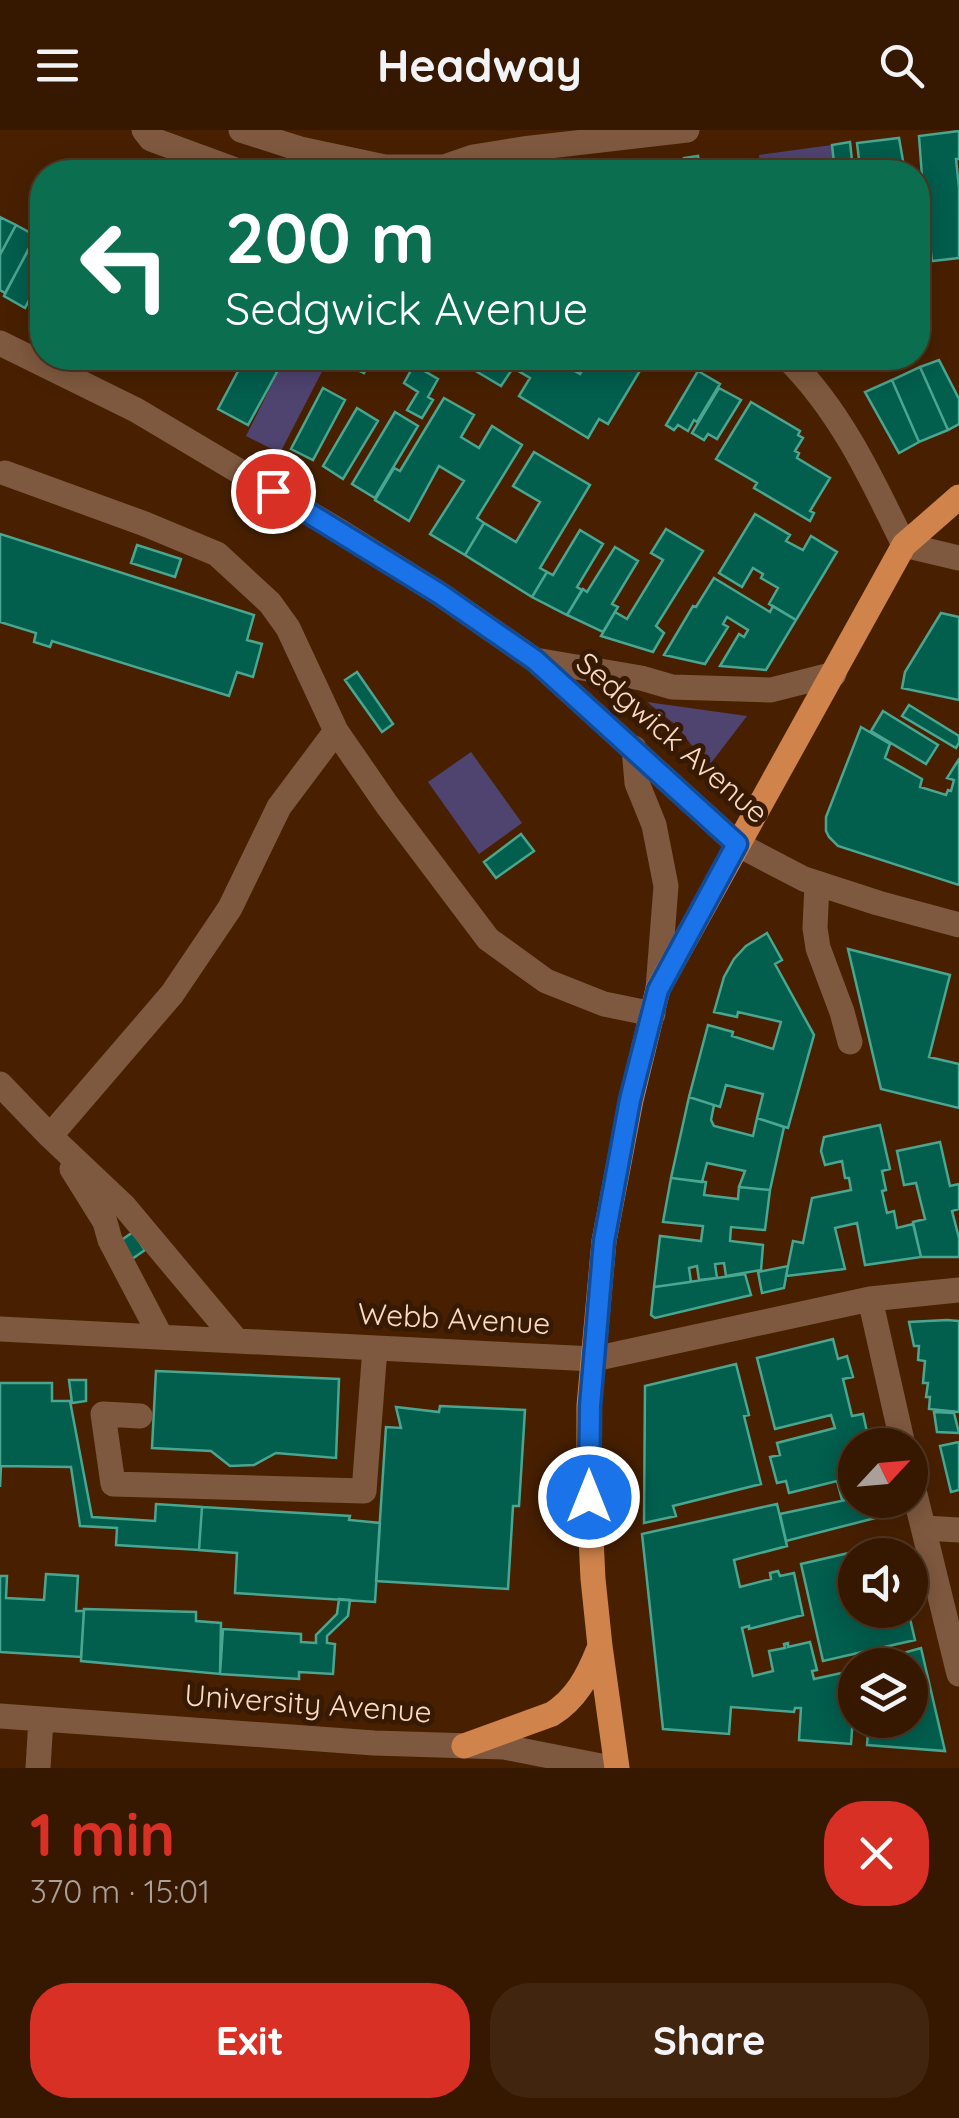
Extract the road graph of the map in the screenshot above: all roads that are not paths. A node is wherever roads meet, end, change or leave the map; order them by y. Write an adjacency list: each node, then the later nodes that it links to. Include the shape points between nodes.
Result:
1 (144, 130): 4 (street, via 151,140)
2 (241, 130): 5 (street)
3 (687, 130): 6 (street)
4 (207, 160)
5 (352, 160)
6 (467, 160)
7 (0, 343): 8 (street, Sedgwick Avenue)
8 (30, 358)
9 (55, 370): 15 (street, Sedgwick Avenue, via 136,410 341,532)
10 (800, 370): 13 (street, via 863,460)
11 (6, 473): 17 (street, via 217,554 288,628)
12 (959, 497): 13 (main road)
13 (904, 545): 14 (street); 16 (main road)
14 (959, 558)
15 (535, 660): 16 (street, via 672,687 771,690); 18 (street, Sedgwick Avenue)
16 (834, 674): 19 (main road)
17 (336, 732): 22 (street, via 488,939 546,980 604,1004); 25 (street, via 279,806 230,908 172,994)
18 (634, 748): 19 (street, Sedgwick Avenue); 22 (street, via 636,784 654,825 666,886)
19 (737, 844): 20 (street, Sedgwick Avenue); 22 (main road)
20 (816, 883): 21 (street, Sedgwick Avenue); 23 (street, via 818,948)
21 (959, 925)
22 (656, 1002): 33 (main road, via 604,1241)
23 (850, 1042)
24 (0, 1084): 25 (street)
25 (50, 1136): 26 (street)
26 (115, 1214): 30 (street, via 110,1240); 31 (street)
27 (959, 1290): 28 (street, Webb Avenue)
28 (870, 1300): 33 (street, Webb Avenue); 35 (street)
29 (0, 1328): 30 (street, Webb Avenue)
30 (160, 1337): 31 (street, Webb Avenue)
31 (237, 1340): 32 (street, Webb Avenue)
32 (375, 1348): 33 (street, Webb Avenue); 34 (street, via 364,1491 112,1484 103,1414)
33 (594, 1359): 39 (main road, via 589,1497)
34 (140, 1416)
35 (900, 1428)
36 (921, 1518): 37 (street)
37 (924, 1528): 38 (street); 40 (street)
38 (959, 1530)
39 (600, 1646): 43 (main road, via 586,1680 563,1707); 45 (main road)
40 (959, 1674)
41 (0, 1716): 42 (street, University Avenue)
42 (41, 1718): 43 (street, University Avenue); 44 (street)
43 (464, 1746): 45 (street, University Avenue)
44 (38, 1768)
45 (614, 1768)

